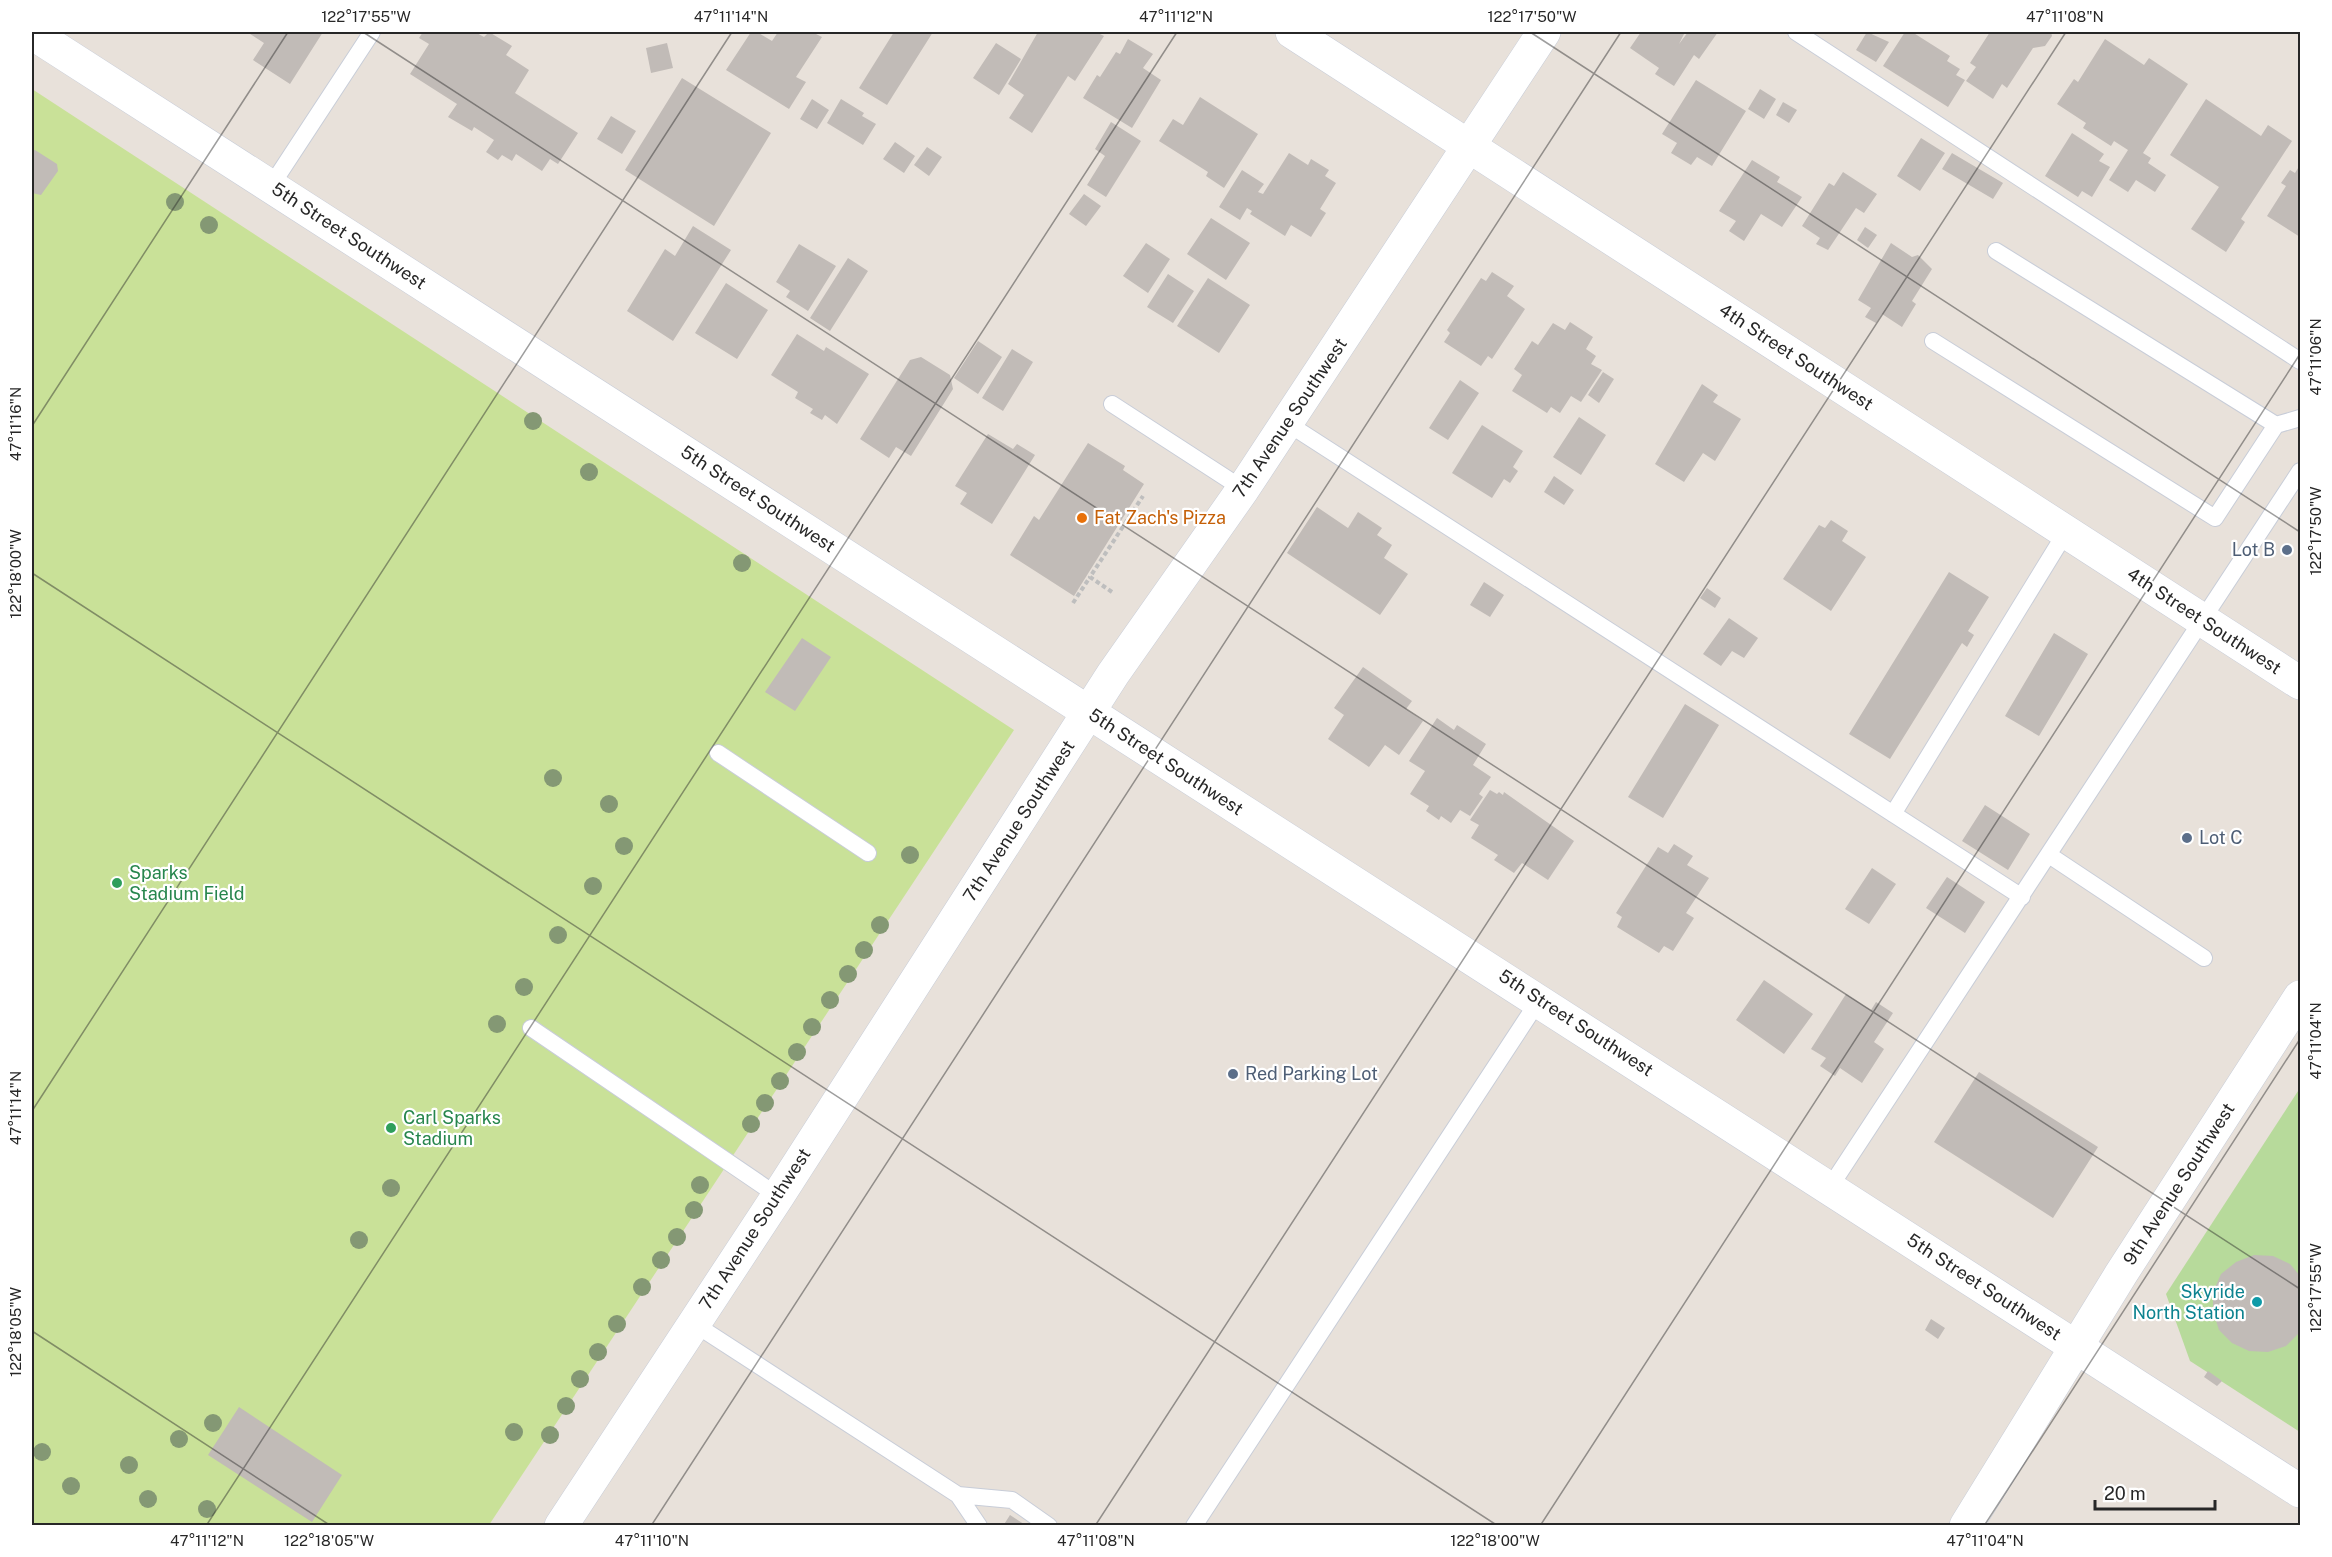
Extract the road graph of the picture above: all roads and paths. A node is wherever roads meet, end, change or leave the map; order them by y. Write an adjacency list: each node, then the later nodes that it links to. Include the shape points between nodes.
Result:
1 (372, 32): 7 (lane)
2 (1292, 32): 6 (street, 4th Street Southwest)
3 (1544, 32): 6 (street, 7th Avenue Southwest)
4 (1796, 32): 10 (lane)
5 (32, 33): 7 (street, 5th Street Southwest)
6 (1469, 146): 13 (street, 7th Avenue Southwest); 18 (street, 4th Street Southwest)
7 (271, 186): 24 (street, 5th Street Southwest)
8 (1996, 251): 14 (lane)
9 (1933, 341): 14 (lane, via 2215,518)
10 (2301, 361)
11 (1112, 404): 16 (lane)
12 (2301, 418): 14 (lane)
13 (1287, 423): 16 (street, 7th Avenue Southwest); 26 (lane)
14 (2276, 424)
15 (2301, 471): 22 (lane)
16 (1243, 489): 24 (street, 7th Avenue Southwest)
17 (1143, 496): 19 (path)
18 (2066, 532): 22 (street, 4th Street Southwest); 26 (lane)
19 (1090, 577): 20 (path); 21 (path)
20 (1112, 592)
21 (1073, 603)
22 (2203, 620): 23 (street, 4th Street Southwest); 28 (lane)
23 (2301, 683)
24 (1089, 712): 32 (street, 5th Street Southwest); 35 (street, 7th Avenue Southwest)
25 (718, 753): 27 (lane)
26 (1893, 814): 29 (lane)
27 (868, 853)
28 (2049, 855): 29 (lane); 30 (lane)
29 (2022, 897): 34 (lane)
30 (2204, 958)
31 (2301, 997): 37 (street, 9th Avenue Southwest)
32 (1539, 1000): 34 (street, 5th Street Southwest); 43 (lane)
33 (531, 1028): 35 (lane)
34 (1830, 1187): 37 (street, 5th Street Southwest)
35 (777, 1196): 36 (street, 7th Avenue Southwest)
36 (693, 1323): 39 (lane); 40 (street, 7th Avenue Southwest)
37 (2076, 1347): 38 (street, 5th Street Southwest); 44 (street, 9th Avenue Southwest)
38 (2301, 1491)
39 (958, 1495): 41 (lane); 42 (lane, via 1012,1500)
40 (561, 1526)
41 (979, 1526)
42 (1049, 1526)
43 (1194, 1526)
44 (1966, 1526)

